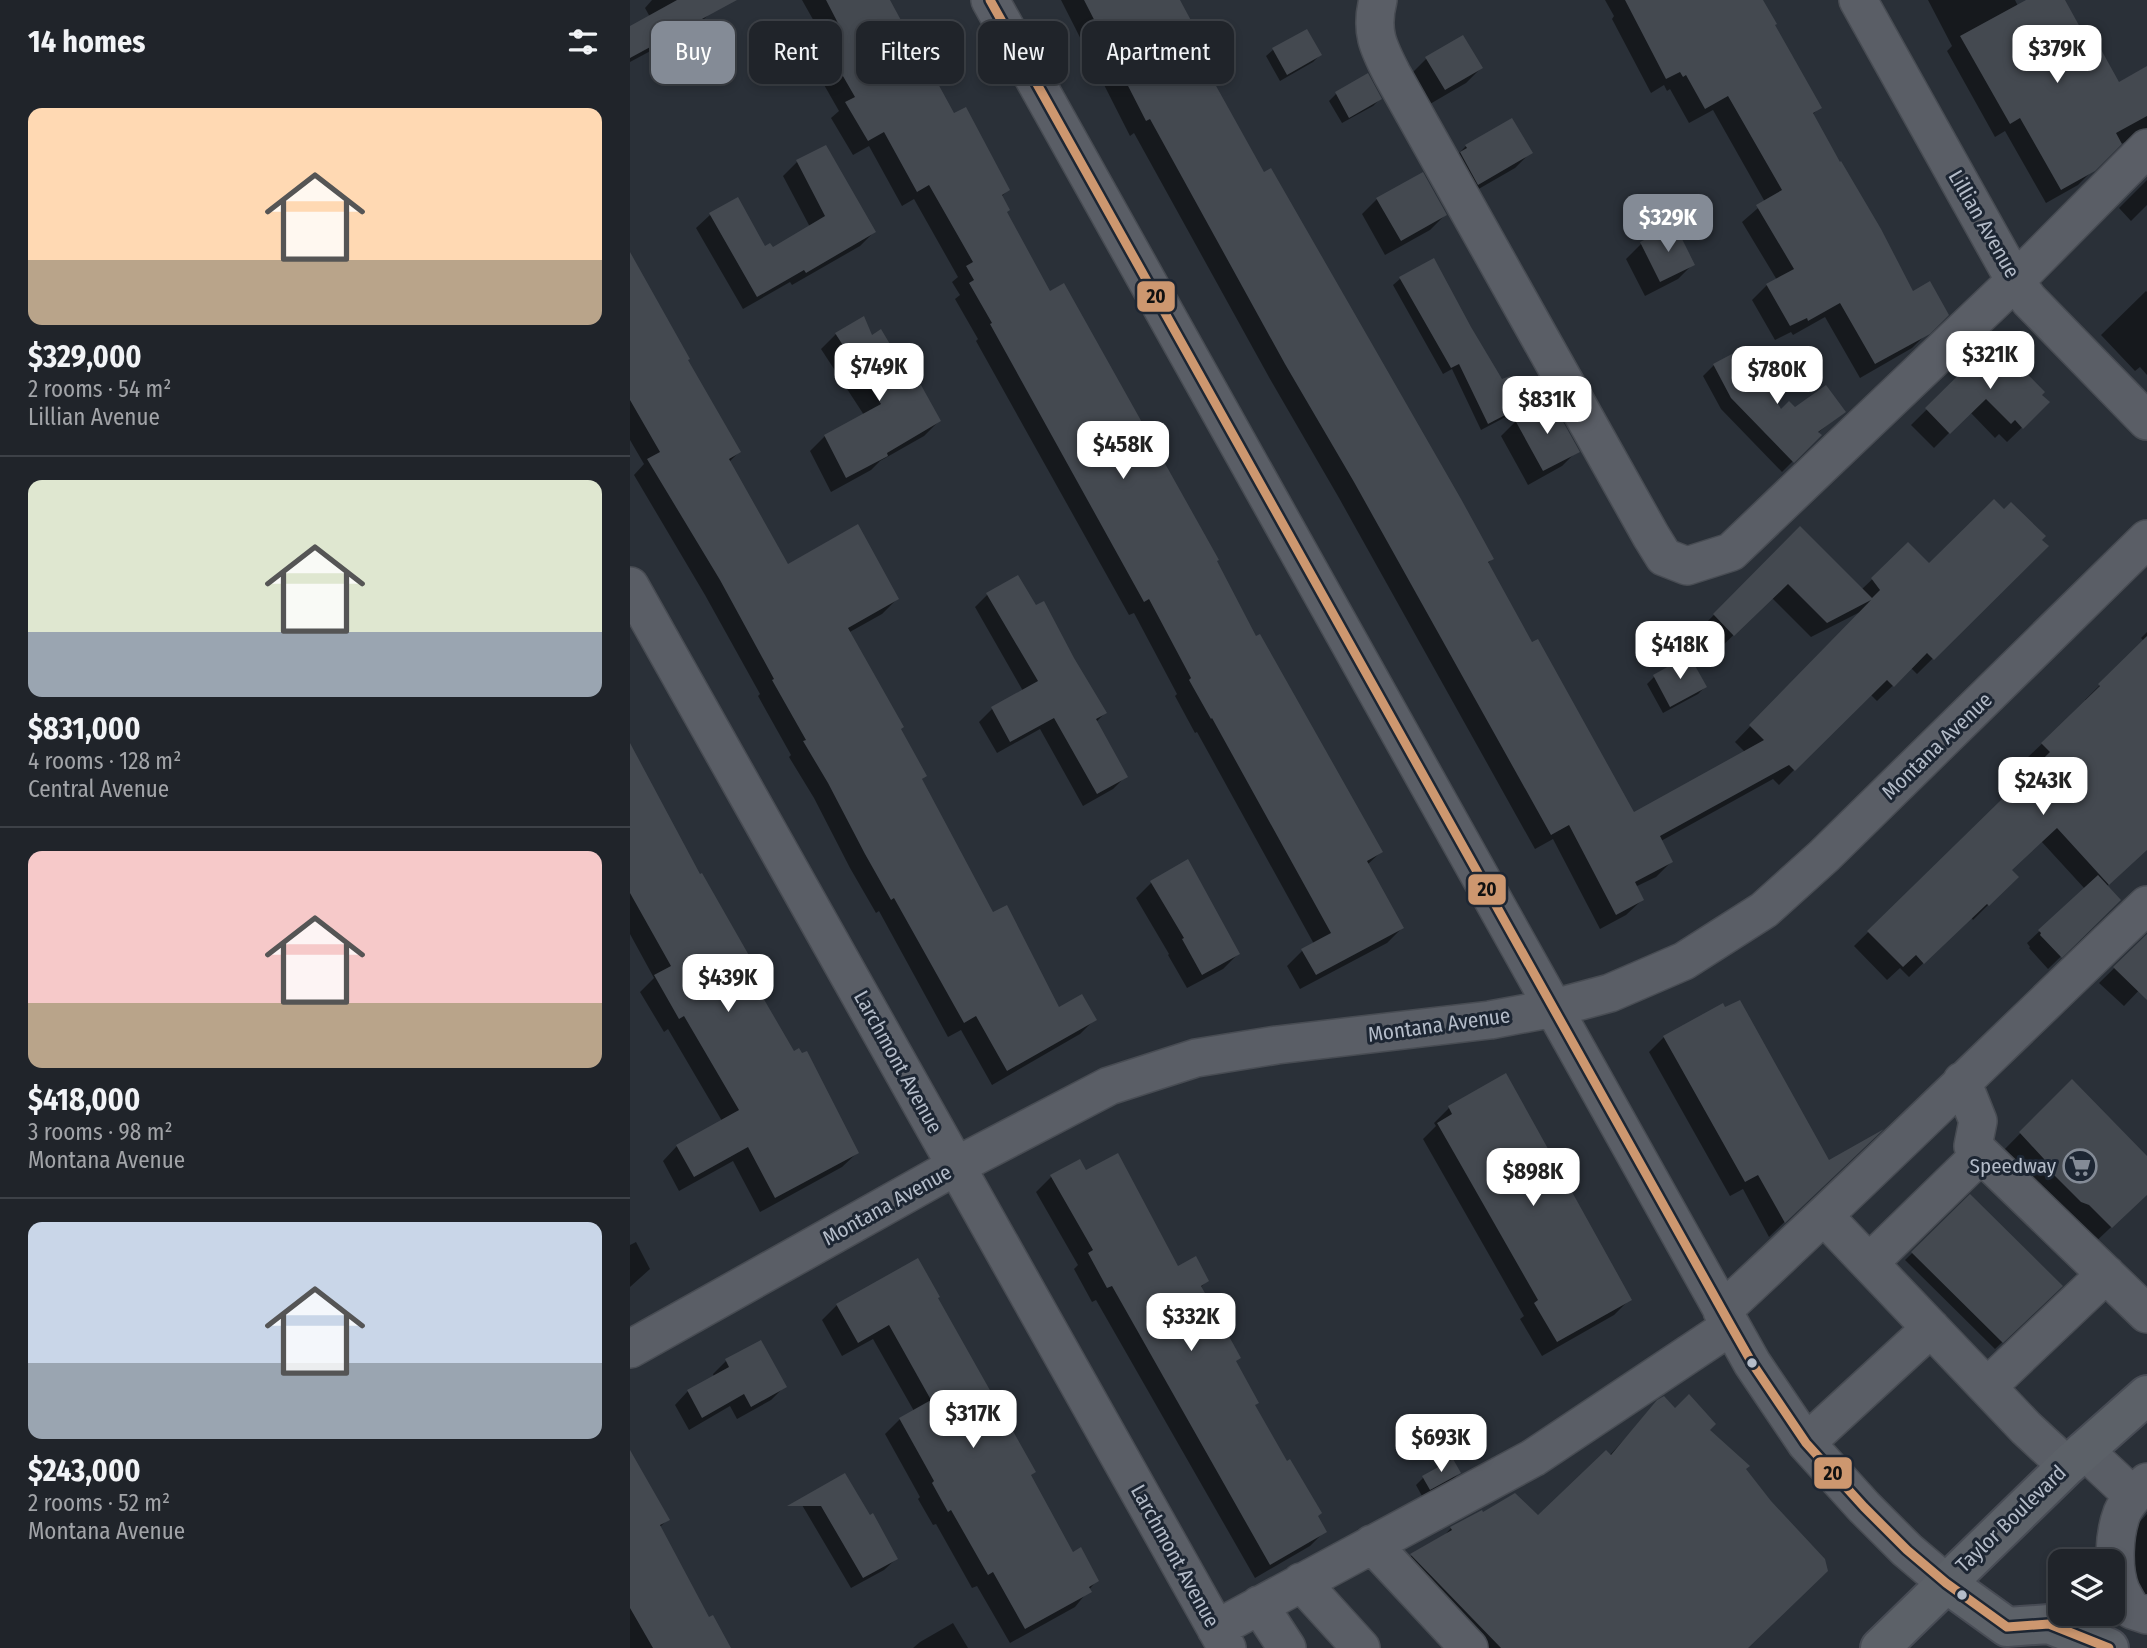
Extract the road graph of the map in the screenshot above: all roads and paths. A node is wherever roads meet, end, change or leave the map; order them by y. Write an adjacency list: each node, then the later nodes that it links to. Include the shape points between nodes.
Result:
1 (990, 0): 10 (street)
2 (1378, 0): 5 (street, via 1377,46 1664,557 1687,566 1731,552)
3 (1858, 0): 5 (street, Lillian Avenue)
4 (2147, 149): 5 (street)
5 (2015, 281): 6 (street, Lillian Avenue)
6 (2147, 421)
7 (2147, 539): 10 (street, Montana Avenue, via 1764,910 1684,961 1610,993)
8 (630, 586): 13 (street, Larchmont Avenue)
9 (2147, 905): 11 (street)
10 (1554, 1007): 13 (street, Montana Avenue, via 1490,1020 1196,1058 1109,1086); 18 (street)
11 (1962, 1081): 12 (street, via 1978,1121 1973,1146); 14 (street)
12 (1981, 1154): 15 (street); 16 (street)
13 (956, 1166): 20 (street, Montana Avenue); 32 (street, Larchmont Avenue)
14 (1825, 1217): 15 (street); 18 (street)
15 (1869, 1263): 19 (street)
16 (2106, 1274): 17 (street); 21 (street)
17 (2147, 1314)
18 (1727, 1318): 23 (street); 27 (street, via 1533,1458)
19 (1931, 1328): 21 (street); 23 (street)
20 (630, 1349)
21 (1987, 1387): 24 (street, via 2026,1428)
22 (2146, 1397): 24 (main road, Taylor Boulevard)
23 (1806, 1443): 29 (street, via 1864,1507)
24 (2075, 1458): 25 (street); 29 (main road, Taylor Boulevard)
25 (2140, 1489): 26 (street, via 2123,1512)
26 (2132, 1539): 31 (street, via 2116,1564 2120,1589 2132,1610)
27 (1372, 1544): 28 (street); 36 (street)
28 (1301, 1582): 30 (street); 35 (street)
29 (1945, 1583): 33 (main road); 37 (main road, Taylor Boulevard)
30 (1259, 1605): 32 (street); 34 (street)
31 (2147, 1615)
32 (1221, 1638)
33 (2008, 1638): 38 (main road, via 2049,1623)
34 (1287, 1648)
35 (1361, 1648)
36 (1469, 1648)
37 (1880, 1648)
38 (2109, 1648)

